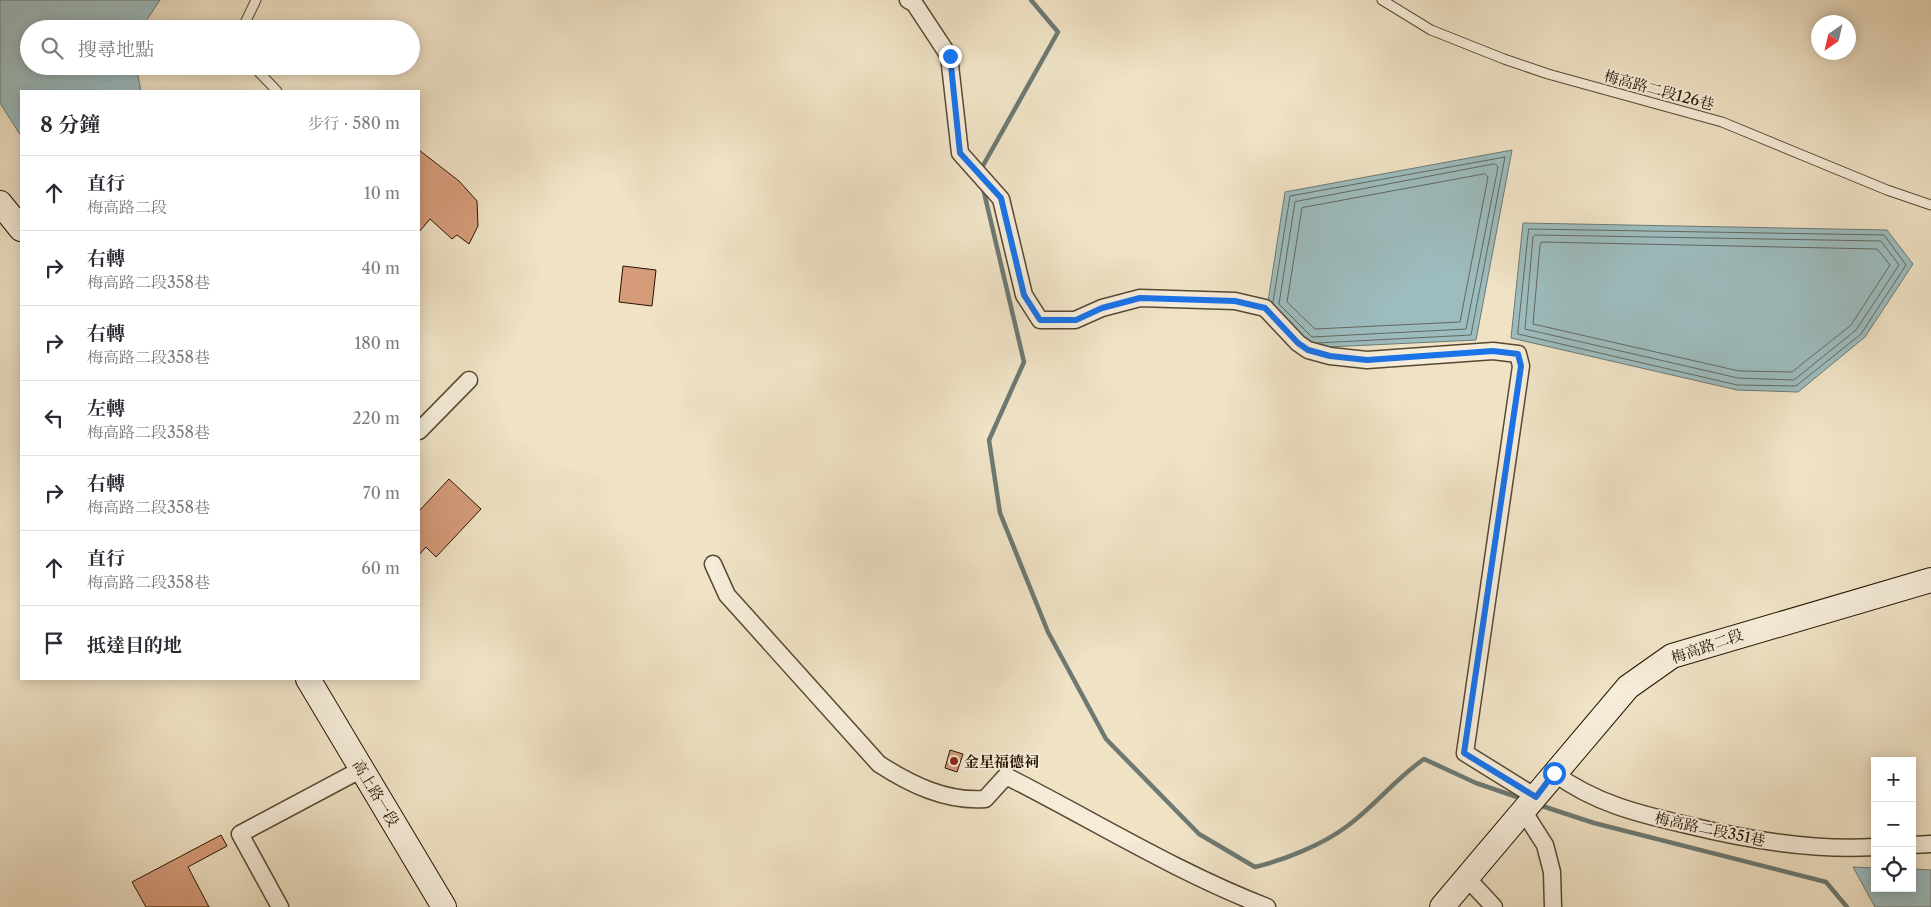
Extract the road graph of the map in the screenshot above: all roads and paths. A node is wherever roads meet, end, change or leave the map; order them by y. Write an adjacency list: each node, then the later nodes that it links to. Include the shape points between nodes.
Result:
1 (256, 0): 4 (lane)
2 (908, 0): 17 (street, via 914,2 950,56 960,153 1001,198 1024,295 1040,320 1076,320 1102,308 1140,298 1235,301 1265,308 1298,343 1308,350 1330,356 1367,360 1493,351 1518,354 1521,366 1464,753)
3 (1382, 0): 8 (lane, 梅高路二段126巷, via 1430,30 1504,59 1722,122)
4 (246, 20)
5 (262, 75): 6 (lane)
6 (276, 90)
7 (0, 204): 9 (street)
8 (1931, 205)
9 (20, 228)
10 (469, 380): 11 (street)
11 (420, 430)
12 (713, 564): 24 (street, via 727,595 879,764 905,781 946,796 973,800 984,799 1006,776 1176,868)
13 (1931, 580): 16 (street, 梅高路二段, via 1672,656 1628,686)
14 (309, 680): 15 (street, 高上路一段)
15 (362, 769): 22 (street, via 240,834); 23 (street, 高上路一段)
16 (1554, 773): 17 (street, 梅高路二段); 20 (street, 梅高路二段351巷, via 1570,785 1624,810 1740,838 1845,849)
17 (1530, 804): 21 (street, 梅高路二段); 27 (street, via 1552,872)
18 (1931, 844): 19 (street)
19 (1916, 845)
20 (1871, 847)
21 (1467, 878): 25 (street, 梅高路二段); 26 (street)
22 (280, 907)
23 (444, 907)
24 (1266, 907)
25 (1442, 907)
26 (1494, 907)
27 (1553, 907)

